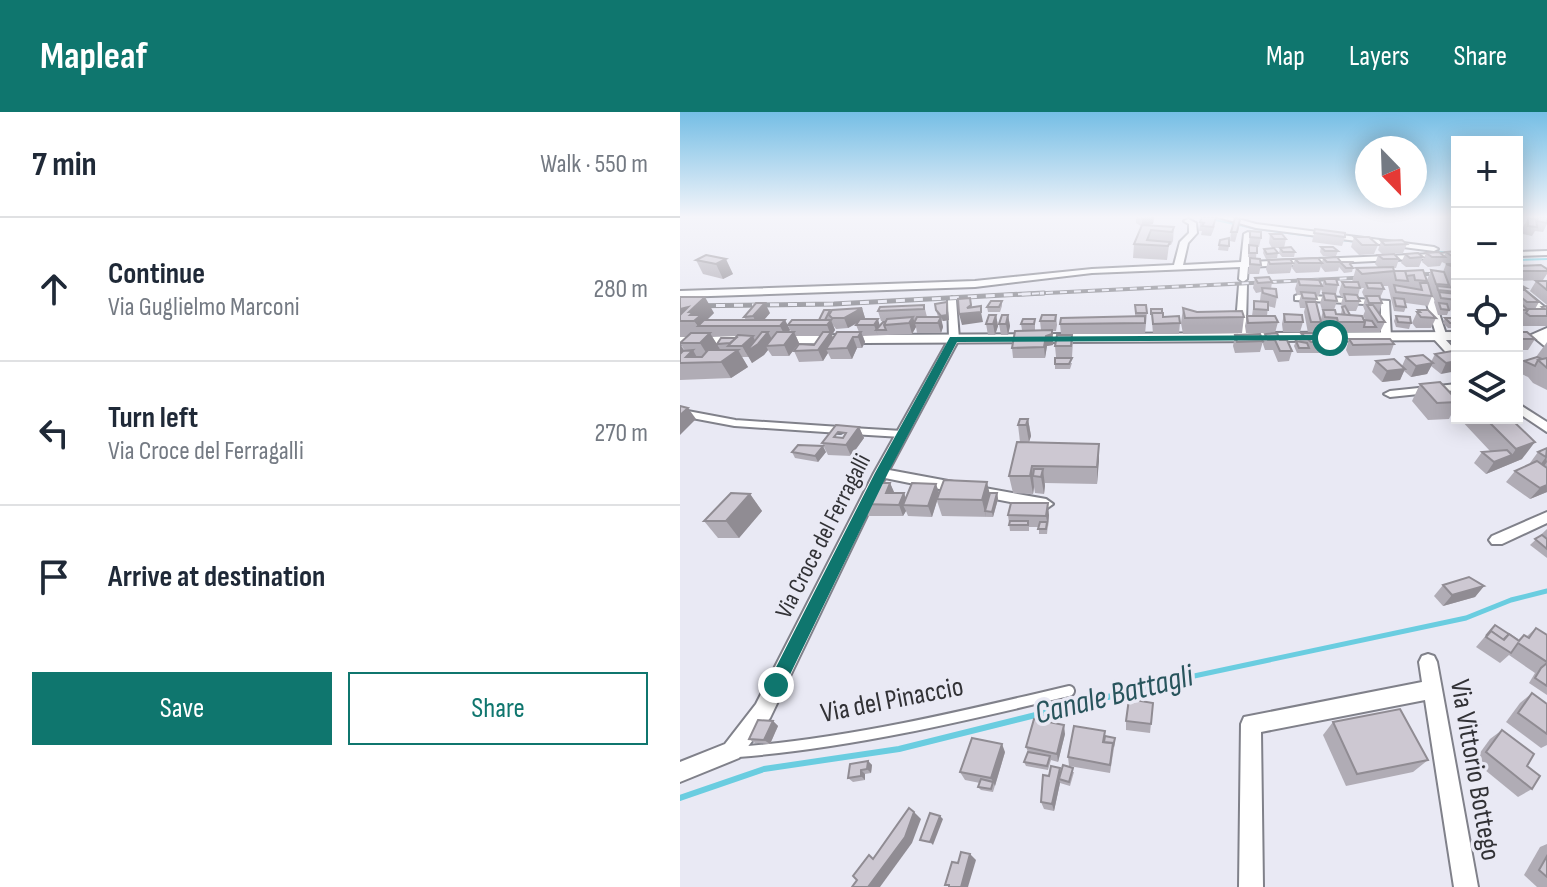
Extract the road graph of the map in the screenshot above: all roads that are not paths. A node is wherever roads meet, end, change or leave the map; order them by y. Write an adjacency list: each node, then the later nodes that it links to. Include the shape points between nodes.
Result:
1 (1181, 253): 5 (street)
2 (1245, 253): 4 (street)
3 (1451, 254): 4 (street)
4 (1244, 264): 5 (street); 14 (street)
5 (1178, 267): 7 (street, via 1092,271)
6 (1423, 280): 16 (street)
7 (954, 293): 9 (street); 18 (street)
8 (1523, 293): 11 (street)
9 (680, 294)
10 (1298, 298): 15 (street, via 1386,303)
11 (1547, 314)
12 (1523, 334): 17 (street)
13 (1451, 336): 16 (street)
14 (1244, 337): 15 (street); 18 (street)
15 (1386, 337): 16 (street)
16 (1439, 337): 20 (street)
17 (1544, 337)
18 (954, 339): 19 (street); 26 (street, Via Croce del Ferragalli)
19 (680, 340)
20 (1452, 352)
21 (1451, 388): 22 (street)
22 (1390, 394)
23 (1523, 411): 25 (street)
24 (687, 414): 26 (lane, via 735,423)
25 (1547, 428)
26 (902, 434): 27 (street, Via Croce del Ferragalli)
27 (881, 473): 28 (street); 34 (street, Via Croce del Ferragalli, via 763,711)
28 (1046, 504)
29 (1547, 517): 30 (street)
30 (1497, 540)
31 (1428, 662): 32 (street, Via Vittorio Bottego)
32 (1433, 689): 36 (street, via 1251,724); 37 (street, Via Vittorio Bottego)
33 (1069, 691): 34 (lane, Via del Pinaccio, via 786,748)
34 (732, 751): 35 (street, Via del Pinaccio)
35 (680, 772)
36 (1251, 887)
37 (1466, 887)

